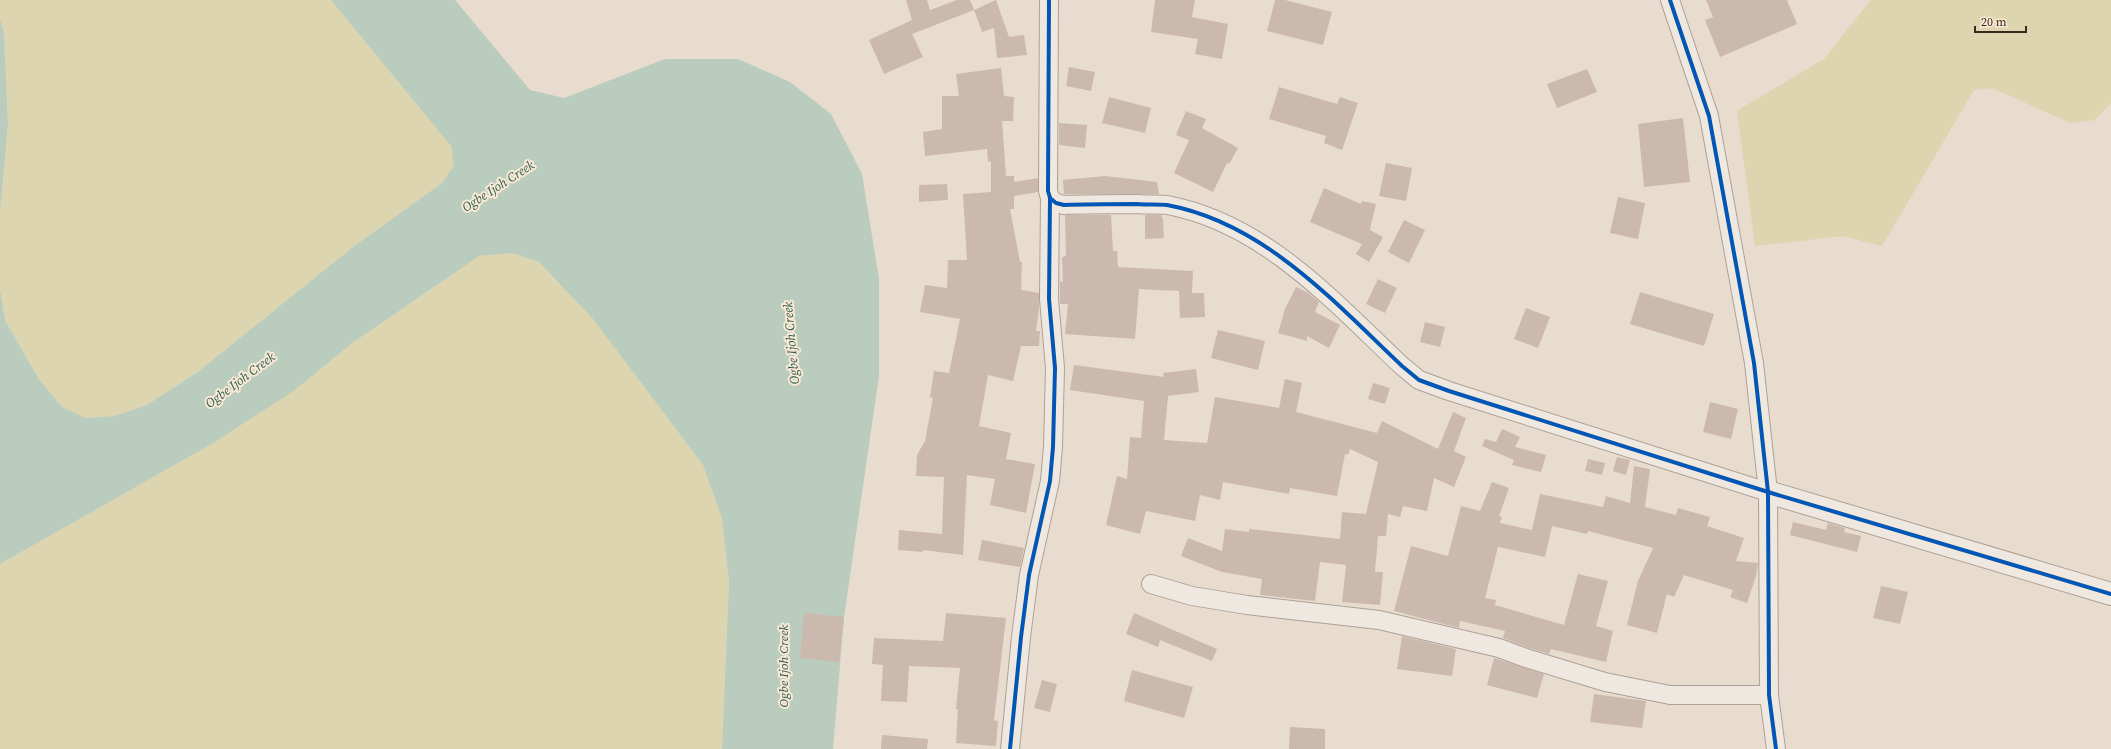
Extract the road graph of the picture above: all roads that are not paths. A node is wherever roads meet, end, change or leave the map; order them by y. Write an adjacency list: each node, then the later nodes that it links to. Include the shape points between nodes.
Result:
1 (1049, 0): 3 (street)
2 (1670, 0): 4 (street, via 1709,116 1754,363)
3 (1050, 198): 4 (street, via 1064,205 1166,205 1206,216 1248,235 1273,251 1419,380); 8 (street, via 1049,299 1055,368 1053,447 1050,481 1029,575)
4 (1768, 492): 6 (street); 7 (street)
5 (1151, 584): 7 (street, via 1192,596 1247,605 1379,620 1499,648 1605,682 1670,695)
6 (2111, 594)
7 (1769, 695): 9 (street)
8 (1010, 749)
9 (1776, 749)

